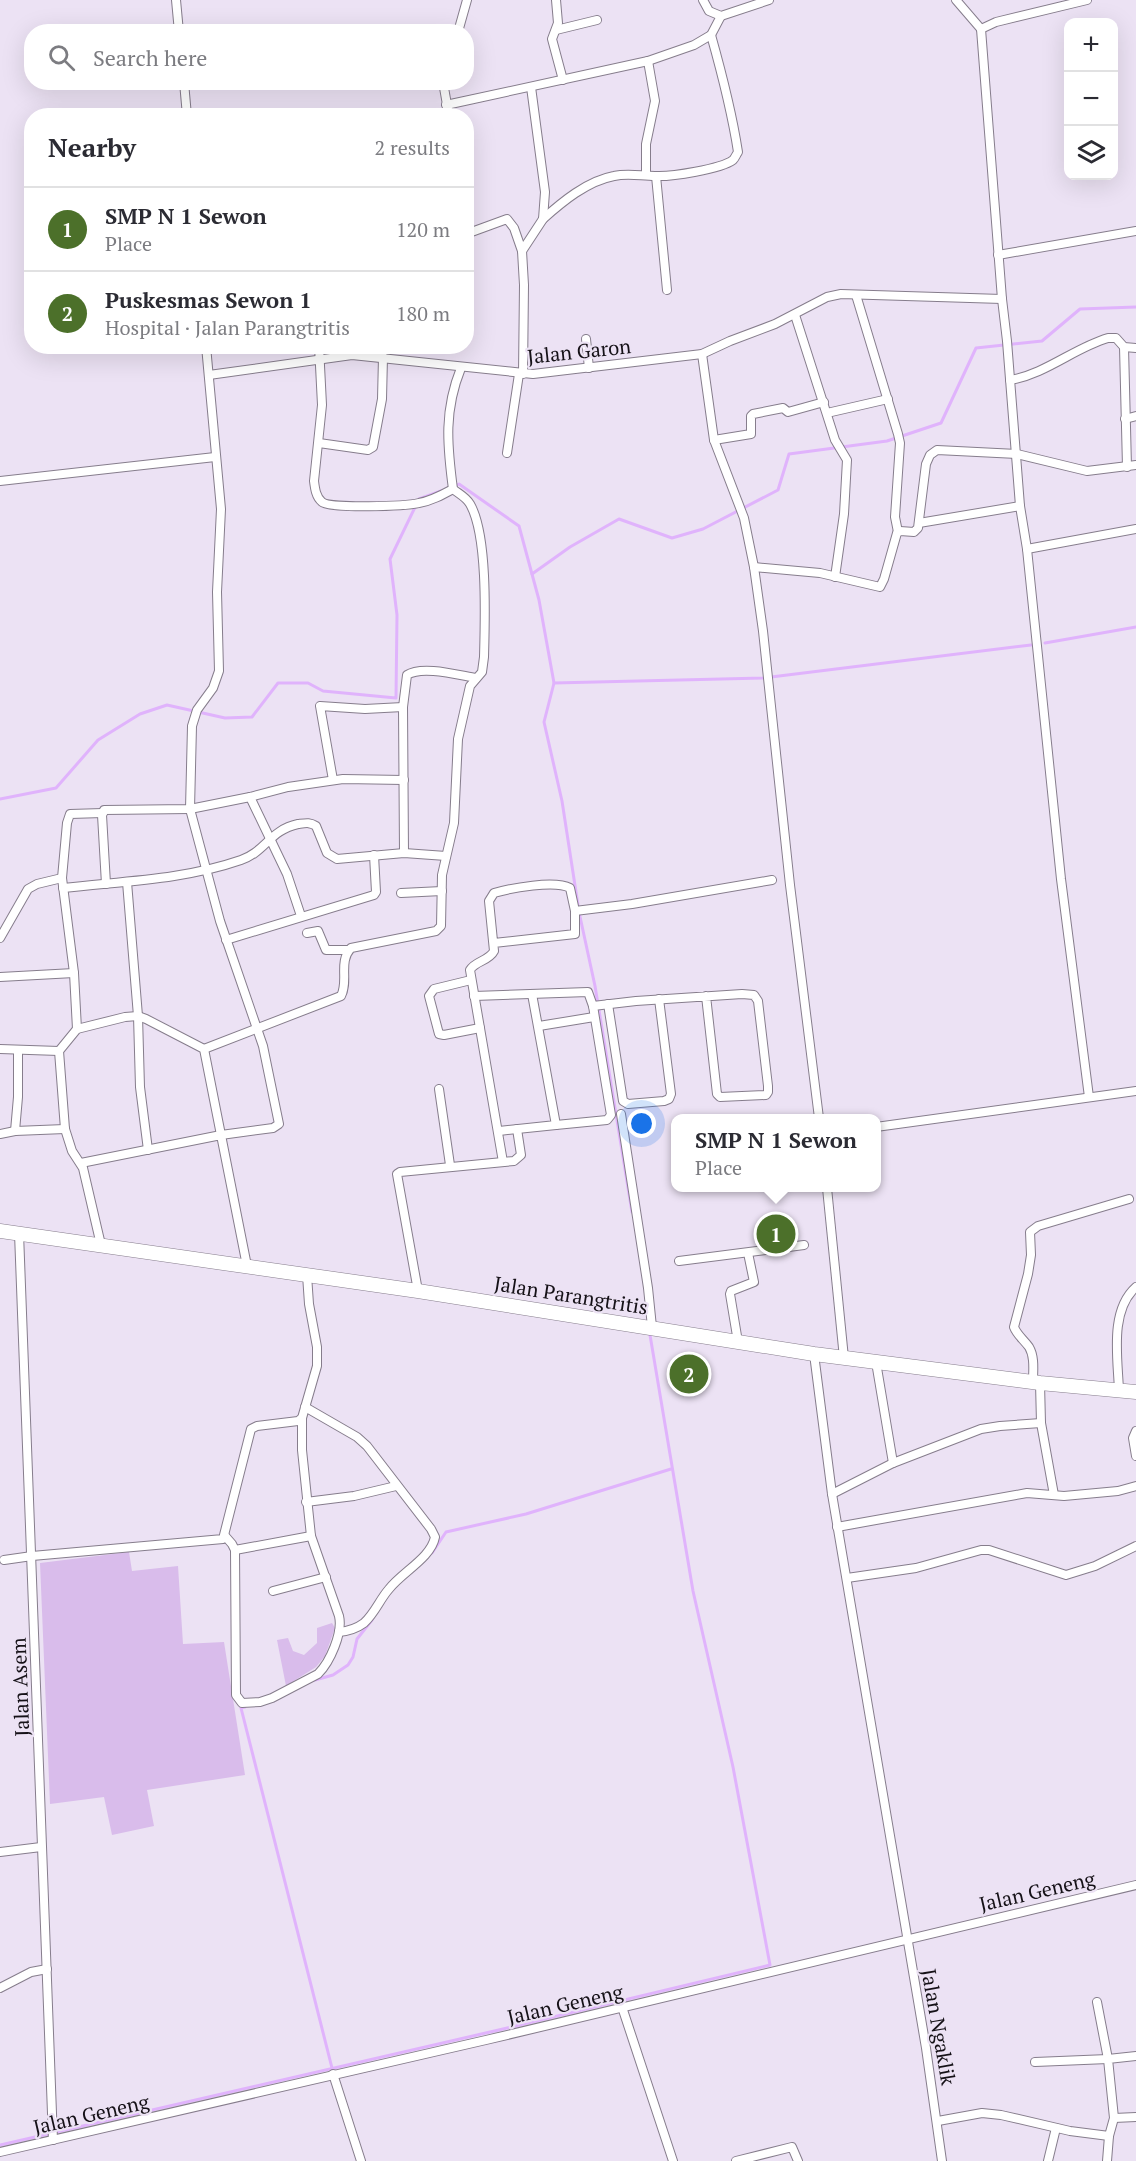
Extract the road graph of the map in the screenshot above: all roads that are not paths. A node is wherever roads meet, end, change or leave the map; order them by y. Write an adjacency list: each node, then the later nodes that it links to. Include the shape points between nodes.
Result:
1 (176, 0): 10 (street)
2 (467, 0): 11 (street)
3 (555, 0): 13 (street)
4 (703, 0): 8 (street, via 709,10)
5 (769, 0): 8 (street)
6 (956, 0): 12 (street)
7 (1087, 0): 12 (street)
8 (722, 16): 14 (street)
9 (597, 20): 13 (street)
10 (178, 24)
11 (460, 24)
12 (981, 29): 29 (street)
13 (556, 30): 16 (street, via 552,39)
14 (711, 35): 15 (street); 24 (street, via 738,152 732,160 710,167)
15 (648, 61): 16 (street); 23 (street, via 655,101 646,144)
16 (563, 80): 17 (street)
17 (531, 87): 20 (street); 25 (street, via 545,192)
18 (185, 90): 21 (street)
19 (443, 90): 20 (street)
20 (446, 105): 22 (street)
21 (187, 108)
22 (447, 108)
23 (646, 175): 24 (street); 25 (street, via 612,176 588,186)
24 (656, 176): 30 (street)
25 (543, 219): 28 (street)
26 (474, 231): 28 (street, via 507,219)
27 (1136, 231): 29 (street)
28 (522, 251): 46 (street)
29 (998, 255): 32 (street)
30 (667, 290)
31 (856, 295): 32 (street); 33 (street, via 828,297); 49 (street)
32 (1002, 300): 48 (street)
33 (795, 315): 40 (street); 50 (street)
34 (586, 339): 45 (street)
35 (1124, 347): 36 (street); 48 (street, via 1119,340 1108,338 1058,363); 53 (street)
36 (1136, 348)
37 (207, 354): 47 (street)
38 (320, 354): 43 (street)
39 (393, 354): 42 (street)
40 (702, 354): 45 (street, Jalan Garon); 54 (street)
41 (383, 357): 42 (street, Jalan Garon); 43 (street, Jalan Garon); 55 (street, via 382,399 373,447 368,450)
42 (393, 358): 44 (street, Jalan Garon)
43 (320, 359): 47 (street, Jalan Garon); 55 (street)
44 (461, 368): 46 (street, Jalan Garon); 61 (street, via 448,416)
45 (589, 368): 46 (street, Jalan Garon)
46 (521, 374): 56 (street)
47 (209, 375): 58 (street)
48 (1010, 380): 57 (street)
49 (888, 399): 51 (street); 65 (street, via 899,438)
50 (824, 402): 51 (street); 54 (street, via 788,412 783,408 753,414 751,434)
51 (827, 413): 68 (street, via 846,461 844,514)
52 (1136, 416): 53 (street)
53 (1125, 419): 59 (street)
54 (714, 440): 67 (street, via 744,518)
55 (319, 443): 61 (street, via 314,481 324,504 411,505 434,499)
56 (507, 453)
57 (1017, 454): 59 (street, via 1087,471); 62 (street); 63 (street, via 934,451 926,464)
58 (215, 458): 60 (street); 74 (street, via 222,521 217,592 219,671 192,726)
59 (1131, 466)
60 (0, 481)
61 (453, 487): 69 (street, via 470,505 481,540 484,657 482,672)
62 (1020, 506): 63 (street); 66 (street)
63 (918, 523): 65 (street, via 914,532)
64 (1136, 529): 66 (street)
65 (898, 532): 68 (street, via 880,587)
66 (1027, 549): 116 (street, via 1061,879)
67 (754, 567): 68 (street); 118 (street)
68 (835, 577)
69 (476, 678): 70 (street, via 412,672 406,677); 79 (street, via 470,686 458,739 454,823)
70 (403, 707): 71 (street, via 320,706); 72 (street)
71 (333, 780): 72 (street); 73 (street)
72 (404, 780): 77 (street)
73 (250, 797): 74 (street); 76 (street)
74 (190, 809): 75 (street, via 109,809); 80 (street)
75 (103, 813): 81 (street, via 69,815); 84 (street)
76 (270, 837): 78 (street, via 287,827 311,823 318,828 330,856 341,859); 80 (street, via 250,857); 89 (street)
77 (404, 853): 78 (street); 79 (street)
78 (374, 855): 89 (street, via 374,895)
79 (446, 855): 86 (street)
80 (206, 870): 83 (street); 92 (street)
81 (62, 878): 85 (street); 91 (street, via 28,889)
82 (772, 880): 88 (street)
83 (127, 882): 84 (street); 104 (street)
84 (106, 884): 85 (street)
85 (63, 888): 95 (street)
86 (442, 891): 87 (street); 94 (street, via 442,923 438,930)
87 (401, 893)
88 (579, 911): 93 (street, via 574,935); 93 (street, via 570,888 563,885 494,893 489,901)
89 (301, 916): 92 (street)
90 (307, 933): 94 (street, via 318,931 326,950)
91 (0, 938)
92 (226, 940): 107 (street)
93 (494, 943): 97 (street, via 491,956 471,968)
94 (348, 950): 107 (street, via 341,996)
95 (74, 973): 96 (street); 109 (street)
96 (0, 977)
97 (471, 980): 99 (street); 108 (street, via 434,989 429,996 439,1034)
98 (532, 994): 99 (street); 103 (street, via 586,991); 106 (street)
99 (474, 996): 108 (street)
100 (706, 996): 100 (street, via 748,993 757,998 768,1086 765,1095 718,1096); 101 (street)
101 (659, 999): 102 (street); 102 (street, via 670,1094 664,1101 623,1101)
102 (607, 1004): 103 (street)
103 (594, 1006): 105 (street)
104 (138, 1016): 109 (street); 111 (street); 127 (street, via 140,1088)
105 (594, 1017): 106 (street); 119 (street, via 611,1115 607,1120)
106 (539, 1026): 119 (street)
107 (258, 1028): 111 (street); 126 (street, via 278,1126)
108 (480, 1028): 124 (street)
109 (77, 1029): 113 (street)
110 (0, 1049): 112 (street)
111 (204, 1049): 126 (street)
112 (18, 1050): 113 (street); 123 (street)
113 (59, 1051): 121 (street)
114 (439, 1089): 130 (street)
115 (1136, 1091): 116 (street)
116 (1089, 1097): 120 (street)
117 (621, 1114): 143 (street)
118 (818, 1114)
119 (556, 1125): 122 (street)
120 (881, 1126)
121 (65, 1129): 123 (street); 129 (street, via 72,1151)
122 (517, 1129): 124 (street); 128 (street, via 521,1155 514,1161)
123 (15, 1131): 125 (street)
124 (499, 1131): 128 (street)
125 (0, 1134)
126 (221, 1135): 127 (street); 139 (street)
127 (148, 1150): 129 (street)
128 (503, 1162): 130 (street)
129 (81, 1163): 135 (street)
130 (450, 1165): 142 (street, via 397,1174)
131 (827, 1192): 146 (street)
132 (1129, 1199): 148 (street, via 1038,1226 1030,1232 1028,1274 1014,1327 1030,1350)
133 (0, 1231): 134 (main road, Jalan Parangtritis)
134 (19, 1233): 135 (main road, Jalan Parangtritis); 167 (street, Jalan Asem)
135 (101, 1245): 139 (main road, Jalan Parangtritis)
136 (804, 1245): 137 (street)
137 (748, 1253): 138 (street); 144 (street, via 754,1282 730,1294)
138 (679, 1261)
139 (247, 1266): 140 (main road, Jalan Parangtritis)
140 (307, 1275): 142 (main road, Jalan Parangtritis); 151 (street, via 317,1356)
141 (1136, 1287): 149 (street, via 1123,1307 1118,1328)
142 (418, 1291): 143 (main road, Jalan Parangtritis)
143 (652, 1327): 144 (main road, Jalan Parangtritis)
144 (738, 1342): 145 (main road, Jalan Parangtritis)
145 (814, 1354): 146 (main road, Jalan Parangtritis); 159 (street, Jalan Ngaklik)
146 (844, 1358): 147 (main road, Jalan Parangtritis)
147 (876, 1362): 148 (main road, Jalan Parangtritis); 156 (street)
148 (1036, 1382): 149 (main road, Jalan Parangtritis); 153 (street)
149 (1119, 1391): 150 (main road, Jalan Parangtritis)
150 (1136, 1392)
151 (305, 1407): 152 (street); 157 (street, via 357,1437)
152 (302, 1418): 161 (street); 163 (street, via 251,1429)
153 (1041, 1423): 156 (street, via 981,1429); 160 (street)
154 (1136, 1431): 155 (street)
155 (1136, 1456)
156 (893, 1463): 159 (street)
157 (396, 1486): 161 (street, via 354,1497); 173 (street, via 431,1529 433,1544 390,1587 364,1623 354,1630)
158 (1136, 1486): 160 (street, via 1095,1494)
159 (832, 1494): 162 (street, Jalan Ngaklik)
160 (1054, 1495): 162 (street, via 1035,1492 993,1497)
161 (306, 1502): 164 (street)
162 (837, 1527): 171 (street, Jalan Ngaklik)
163 (225, 1536): 166 (street); 167 (street, via 220,1540)
164 (311, 1536): 166 (street); 170 (street)
165 (1136, 1546): 171 (street, via 1070,1574 984,1550 916,1568)
166 (235, 1550): 173 (street, via 235,1689 242,1703 272,1698 318,1674)
167 (32, 1556): 168 (street); 174 (street, Jalan Asem)
168 (2, 1558): 169 (street)
169 (0, 1570)
170 (326, 1577): 172 (street); 173 (street, via 339,1616)
171 (847, 1578): 177 (street, Jalan Ngaklik)
172 (273, 1591)
173 (339, 1632)
174 (41, 1847): 175 (street); 178 (street, Jalan Asem)
175 (0, 1852)
176 (1136, 1885): 177 (street, Jalan Geneng)
177 (906, 1939): 181 (street, Jalan Geneng); 188 (street, Jalan Ngaklik)
178 (47, 1969): 179 (street, via 31,1972); 191 (street, Jalan Asem)
179 (0, 1988)
180 (1096, 2002): 183 (street)
181 (622, 2007): 185 (street, Jalan Geneng); 195 (street)
182 (1136, 2056): 183 (street)
183 (1108, 2059): 184 (street); 187 (street)
184 (1035, 2062)
185 (333, 2074): 191 (street, Jalan Geneng); 194 (street)
186 (1136, 2116): 187 (street)
187 (1114, 2118): 190 (street)
188 (938, 2121): 189 (street, via 982,2113 1012,2116); 198 (street, Jalan Ngaklik)
189 (1056, 2128): 190 (street); 199 (street)
190 (1109, 2136): 200 (street)
191 (53, 2139): 192 (street, Jalan Geneng)
192 (0, 2152)
193 (750, 2159): 196 (street); 197 (street, via 792,2147)
194 (362, 2161)
195 (673, 2161)
196 (736, 2161)
197 (798, 2161)
198 (942, 2161)
199 (1048, 2161)
200 (1107, 2161)

